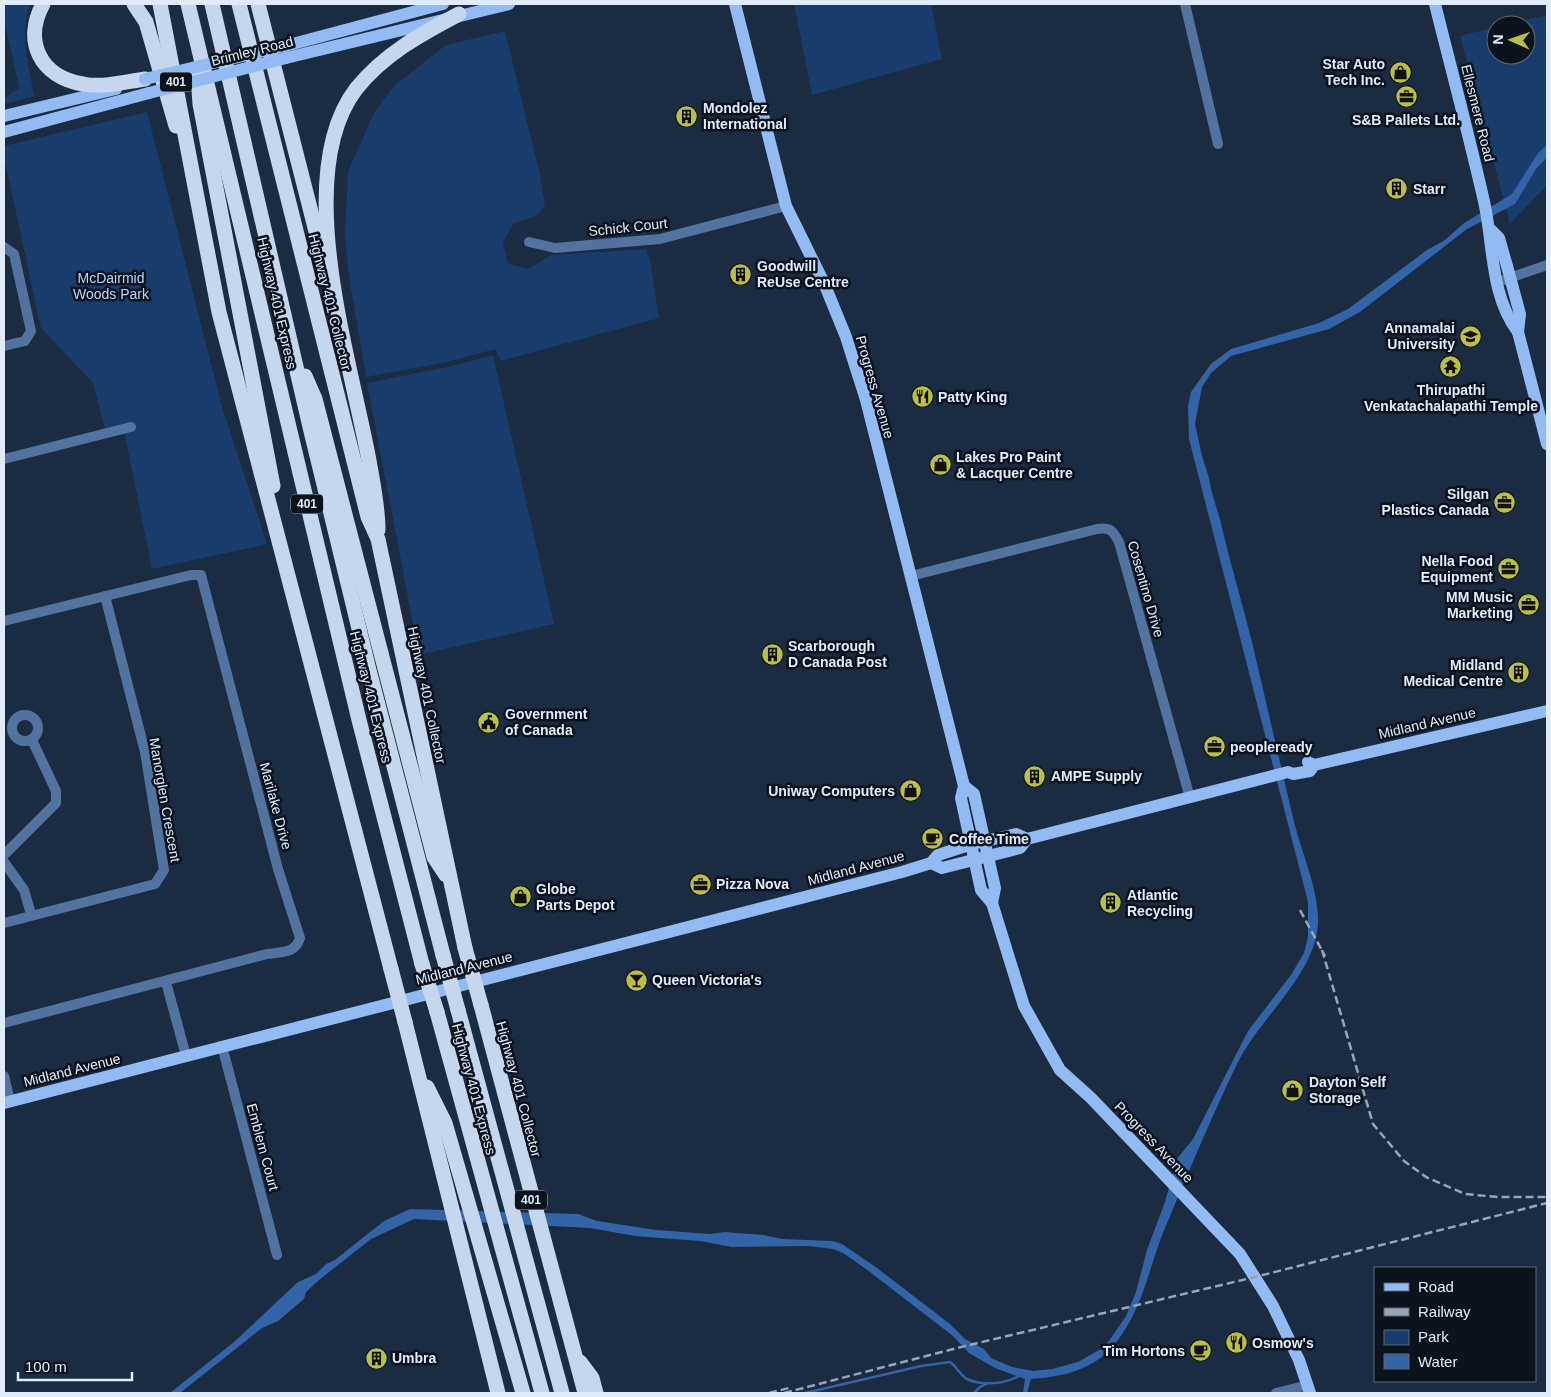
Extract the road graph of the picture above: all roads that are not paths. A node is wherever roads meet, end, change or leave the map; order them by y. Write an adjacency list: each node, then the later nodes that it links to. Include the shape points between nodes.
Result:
1 (43, 4): 16 (highway, via 34,29 36,49 43,63 54,73 84,85)
2 (134, 4): 20 (highway, via 146,22 174,124)
3 (160, 4): 20 (highway, 401)
4 (188, 4): 14 (highway, Highway 401 Express / 401)
5 (212, 4): 29 (highway, Highway 401 Express / 401)
6 (240, 4): 35 (highway, Highway 401 Collector / 401, via 368,518)
7 (258, 4): 27 (highway, via 322,258)
8 (443, 4): 15 (main road, Brimley Road)
9 (509, 4): 13 (main road, Brimley Road)
10 (735, 4): 21 (main road, Progress Avenue)
11 (1185, 4): 19 (street)
12 (1434, 4): 22 (main road, Ellesmere Road)
13 (460, 14): 15 (main road, Brimley Road); 27 (highway, via 412,39 388,57 355,91 342,117 332,145 328,172)
14 (197, 42): 39 (highway, via 200,104 256,404); 68 (highway, Highway 401 Express / 401, bridge, via 358,720 422,964)
15 (285, 52): 16 (main road, Brimley Road, bridge)
16 (147, 86): 17 (main road, Brimley Road, via 109,91); 18 (main road, Brimley Road)
17 (4, 116)
18 (4, 132)
19 (1218, 144)
20 (190, 160): 39 (highway, 401, via 219,312)
21 (786, 206): 23 (street, Schick Court, via 660,239 555,248); 36 (main road, Progress Avenue, via 846,337 866,400)
22 (1491, 230): 26 (main road, Ellesmere Road, via 1499,238); 28 (main road, Ellesmere Road, via 1489,243)
23 (529, 242)
24 (4, 247): 31 (street, via 14,254 31,331 25,341)
25 (1547, 264): 26 (street)
26 (1510, 278): 28 (street); 30 (main road, Ellesmere Road, via 1520,314)
27 (332, 281): 35 (highway, via 366,444 378,515)
28 (1497, 282): 30 (main road, Ellesmere Road, via 1507,317)
29 (288, 332): 52 (highway, via 315,399 434,857); 69 (highway, Highway 401 Express / 401, bridge, via 369,670)
30 (1518, 332): 33 (main road, Ellesmere Road)
31 (4, 346)
32 (131, 428): 34 (street)
33 (1547, 444)
34 (4, 459)
35 (378, 539): 52 (highway, Highway 401 Collector / 401)
36 (911, 576): 42 (main road, Progress Avenue); 43 (street, Cosentino Drive, via 1097,529 1113,531 1119,542)
37 (105, 596): 38 (street, Marilake Drive); 54 (street, Manorglen Crescent, via 145,752 164,870 155,884); 56 (street, Marilake Drive, via 190,575 198,574 203,578 278,869 299,932 298,944 292,950)
38 (4, 621)
39 (314, 681): 60 (highway, 401, bridge)
40 (1547, 711): 43 (main road, Midland Avenue, via 1314,765 1310,771 1288,772)
41 (32, 740): 47 (street, via 56,791 56,803)
42 (964, 786): 45 (main road, Progress Avenue, via 974,794); 46 (main road, Progress Avenue, via 961,798)
43 (1190, 798): 44 (main road, Midland Avenue)
44 (1027, 839): 45 (main road, Midland Avenue, via 1016,834); 48 (main road, Midland Avenue, via 1020,848)
45 (985, 841): 46 (main road, Midland Avenue); 48 (main road, Progress Avenue)
46 (972, 844): 49 (main road, Progress Avenue); 51 (main road, Midland Avenue, via 938,855)
47 (4, 855)
48 (989, 856): 49 (main road, Midland Avenue); 53 (main road, Progress Avenue, via 995,888)
49 (976, 859): 51 (main road, Midland Avenue, via 942,868); 53 (main road, Progress Avenue, via 981,890)
50 (4, 862): 54 (street, via 24,890)
51 (931, 863): 58 (main road, Midland Avenue)
52 (450, 882): 64 (highway, Highway 401 Collector / 401, bridge)
53 (992, 903): 65 (main road, Progress Avenue, via 1024,1006 1060,1070 1091,1098 1240,1254 1273,1306)
54 (31, 914): 55 (street, Manorglen Crescent)
55 (4, 923)
56 (166, 982): 57 (street, Marilake Drive); 59 (street)
57 (4, 1023)
58 (222, 1046): 59 (main road, Midland Avenue); 63 (street, Emblem Court)
59 (186, 1056): 62 (main road, Midland Avenue)
60 (416, 1066): 66 (highway, 401); 67 (highway, via 445,1123)
61 (4, 1076): 62 (street)
62 (7, 1102)
63 (277, 1255)
64 (574, 1354): 70 (highway, Highway 401 Collector / 401); 71 (highway, via 592,1378)
65 (1309, 1389): 72 (street)
66 (496, 1393)
67 (522, 1393)
68 (542, 1393)
69 (562, 1393)
70 (585, 1393)
71 (596, 1393)
72 (1276, 1393)

